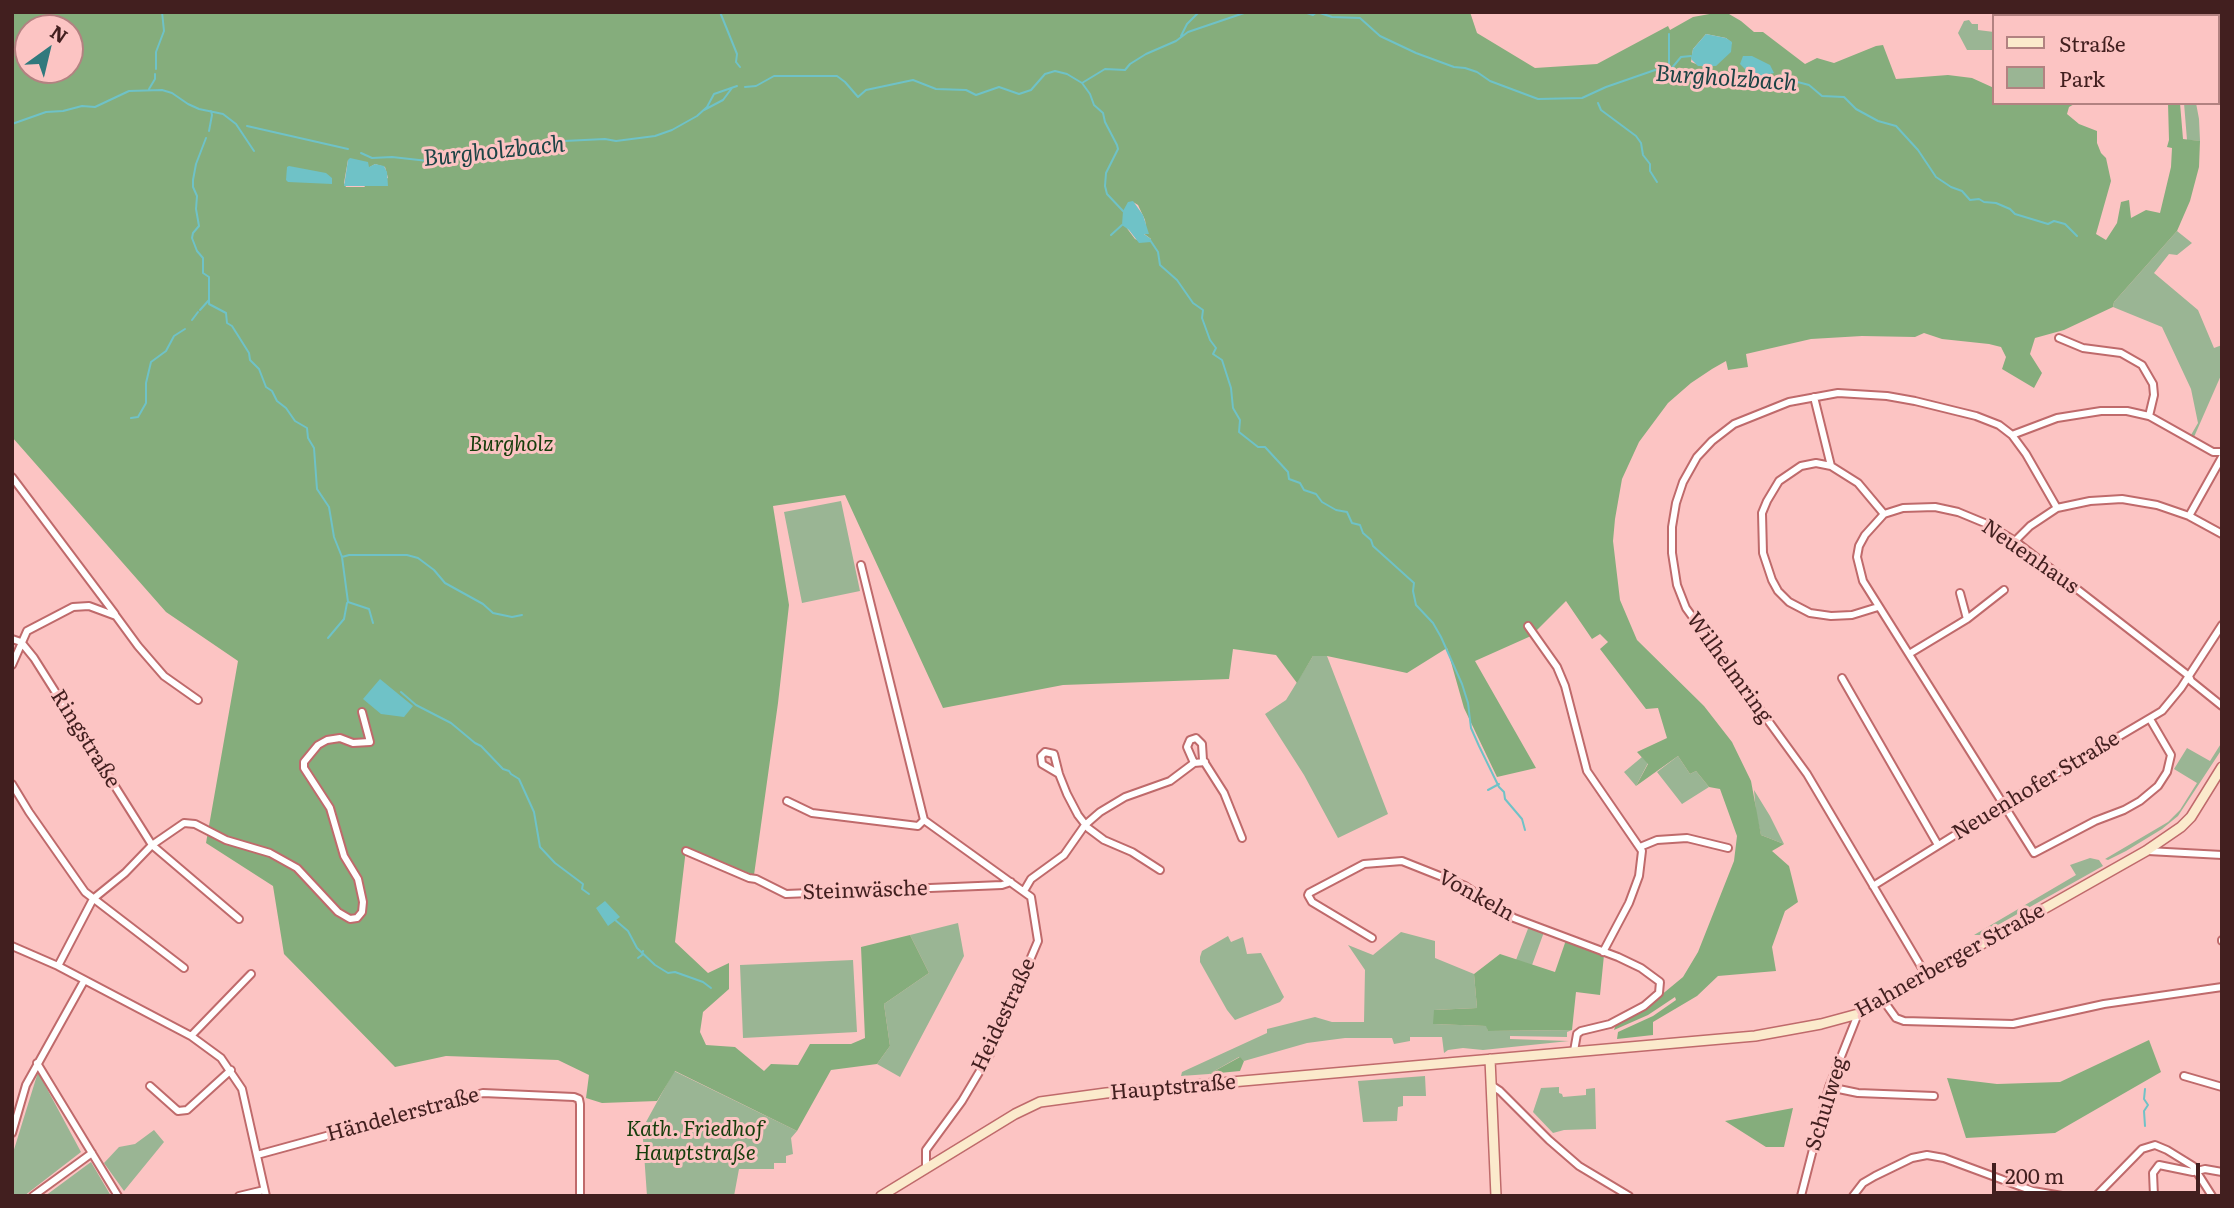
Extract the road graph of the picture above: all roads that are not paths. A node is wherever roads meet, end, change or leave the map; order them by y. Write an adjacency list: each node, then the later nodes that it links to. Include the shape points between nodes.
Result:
1 (2059, 338): 3 (street, via 2083,348 2121,353 2142,365 2153,384)
2 (1814, 397): 4 (street, Wilhelmring, via 1838,393 1915,401 1976,415); 6 (street); 50 (street, Wilhelmring, via 1742,419 1705,448 1678,497 1672,553 1686,608 1807,774)
3 (2149, 416): 4 (street, via 2127,411 2080,414); 5 (street)
4 (2012, 435): 8 (street, Wilhelmring)
5 (2222, 454): 10 (street)
6 (1831, 466): 9 (street, via 1858,483); 16 (street, via 1816,463 1779,481 1762,513 1763,554 1778,591 1810,613 1843,616)
7 (12, 478): 17 (street)
8 (2057, 508): 10 (street, via 2122,499); 12 (street)
9 (1884, 514): 12 (street, Neuenhaus, via 1918,507 1958,512); 16 (street, via 1862,540 1857,557 1863,581)
10 (2189, 516): 11 (street)
11 (2222, 534)
12 (2015, 541): 25 (street, Neuenhaus)
13 (861, 565): 38 (street)
14 (2004, 590): 18 (street, Neuenhaus)
15 (1960, 593): 18 (street)
16 (1878, 607): 23 (street)
17 (116, 616): 22 (street, via 89,606 73,607 27,631); 27 (street, via 164,676)
18 (1967, 619): 23 (street, Neuenhaus)
19 (2222, 625): 25 (street, Neuenhofer Straße)
20 (1528, 626): 43 (street, via 1561,675 1587,771)
21 (12, 639): 22 (street)
22 (21, 642): 24 (street); 41 (street, Ringstraße)
23 (1909, 654): 37 (street)
24 (12, 665)
25 (2189, 676): 28 (street); 30 (street, Neuenhofer Straße, via 2172,700)
26 (1842, 678): 42 (street)
27 (198, 700)
28 (2222, 706)
29 (362, 712): 41 (street, via 370,742 327,740 304,762 330,807 344,856 358,879 363,902 357,918 338,912 296,868 195,824 180,824)
30 (2150, 719): 37 (street, Neuenhofer Straße); 37 (street, via 2171,755 2158,786 2140,801 2034,853)
31 (1205, 762): 32 (street); 32 (street, via 1202,744 1193,739 1187,747); 40 (street, via 1224,793)
32 (1194, 763): 39 (street, via 1161,785 1109,806)
33 (2222, 766): 46 (main road, Hahnerberger Straße, via 2191,817)
34 (1059, 774): 39 (street)
35 (12, 784): 52 (street)
36 (787, 801): 38 (street, via 812,813 918,827)
37 (2003, 805): 42 (street, Neuenhofer Straße)
38 (924, 820): 49 (street)
39 (1085, 825): 48 (street); 51 (street, via 1064,855 1031,879)
40 (1242, 838)
41 (152, 845): 52 (street); 53 (street, Ringstraße)
42 (1938, 845): 50 (street, Neuenhofer Straße)
43 (1640, 847): 44 (street, via 1657,840 1686,838); 56 (street, via 1639,876)
44 (1728, 848)
45 (686, 851): 49 (street, Steinwäsche, via 786,894)
46 (2146, 851): 47 (street); 60 (main road, Hahnerberger Straße)
47 (2222, 855)
48 (1160, 870)
49 (1011, 882): 51 (street)
50 (1873, 886): 60 (street, Wilhelmring)
51 (1024, 891): 79 (street, Heidestraße, via 1031,897 1038,941 990,1054 926,1150)
52 (93, 899): 57 (street); 58 (street)
53 (239, 919)
54 (1372, 938): 56 (street, Vonkeln, via 1312,902 1309,892 1364,864 1402,861 1465,886 1514,918)
55 (12, 946): 57 (street)
56 (1603, 952): 66 (street, Vonkeln, via 1651,974 1661,987 1656,998 1620,1019 1581,1031)
57 (58, 966): 61 (street)
58 (184, 968)
59 (251, 974): 65 (street)
60 (1926, 975): 63 (main road, Hahnerberger Straße)
61 (83, 981): 65 (street); 68 (street)
62 (2222, 987): 63 (street, via 2104,1004 2013,1024 1904,1021 1896,1018)
63 (1883, 1000): 64 (main road, Hahnerberger Straße)
64 (1858, 1014): 66 (main road, Hahnerberger Straße, via 1777,1033); 73 (street, Schulweg)
65 (191, 1035): 69 (street)
66 (1574, 1051): 67 (main road, Hahnerberger Straße)
67 (1490, 1059): 71 (main road); 79 (main road, Hauptstraße, via 1040,1102)
68 (37, 1063): 76 (street); 77 (street)
69 (231, 1070): 72 (street, via 187,1110 178,1111); 78 (street, via 242,1089)
70 (2184, 1076): 74 (street)
71 (1491, 1085): 89 (main road); 90 (street, via 1579,1166)
72 (150, 1086)
73 (1829, 1087): 75 (street, via 1858,1093); 91 (street, Schulweg)
74 (2222, 1087)
75 (1934, 1096)
76 (12, 1133)
77 (92, 1153): 84 (street); 85 (street)
78 (257, 1155): 82 (street); 87 (street, Händelerstraße, via 483,1093 574,1097 580,1104)
79 (926, 1167): 88 (main road, Hauptstraße)
80 (2197, 1170): 81 (street); 94 (street, via 2167,1150 2150,1146); 95 (street, via 2159,1165 2152,1172); 96 (street)
81 (2222, 1172)
82 (265, 1193): 86 (street)
83 (2044, 1195): 92 (street, via 1927,1155 1874,1176); 93 (street)
84 (33, 1196)
85 (118, 1196)
86 (239, 1196)
87 (579, 1196)
88 (881, 1196)
89 (1496, 1196)
90 (1629, 1196)
91 (1801, 1196)
92 (1853, 1196)
93 (2062, 1196)
94 (2096, 1196)
95 (2154, 1196)
96 (2212, 1196)

